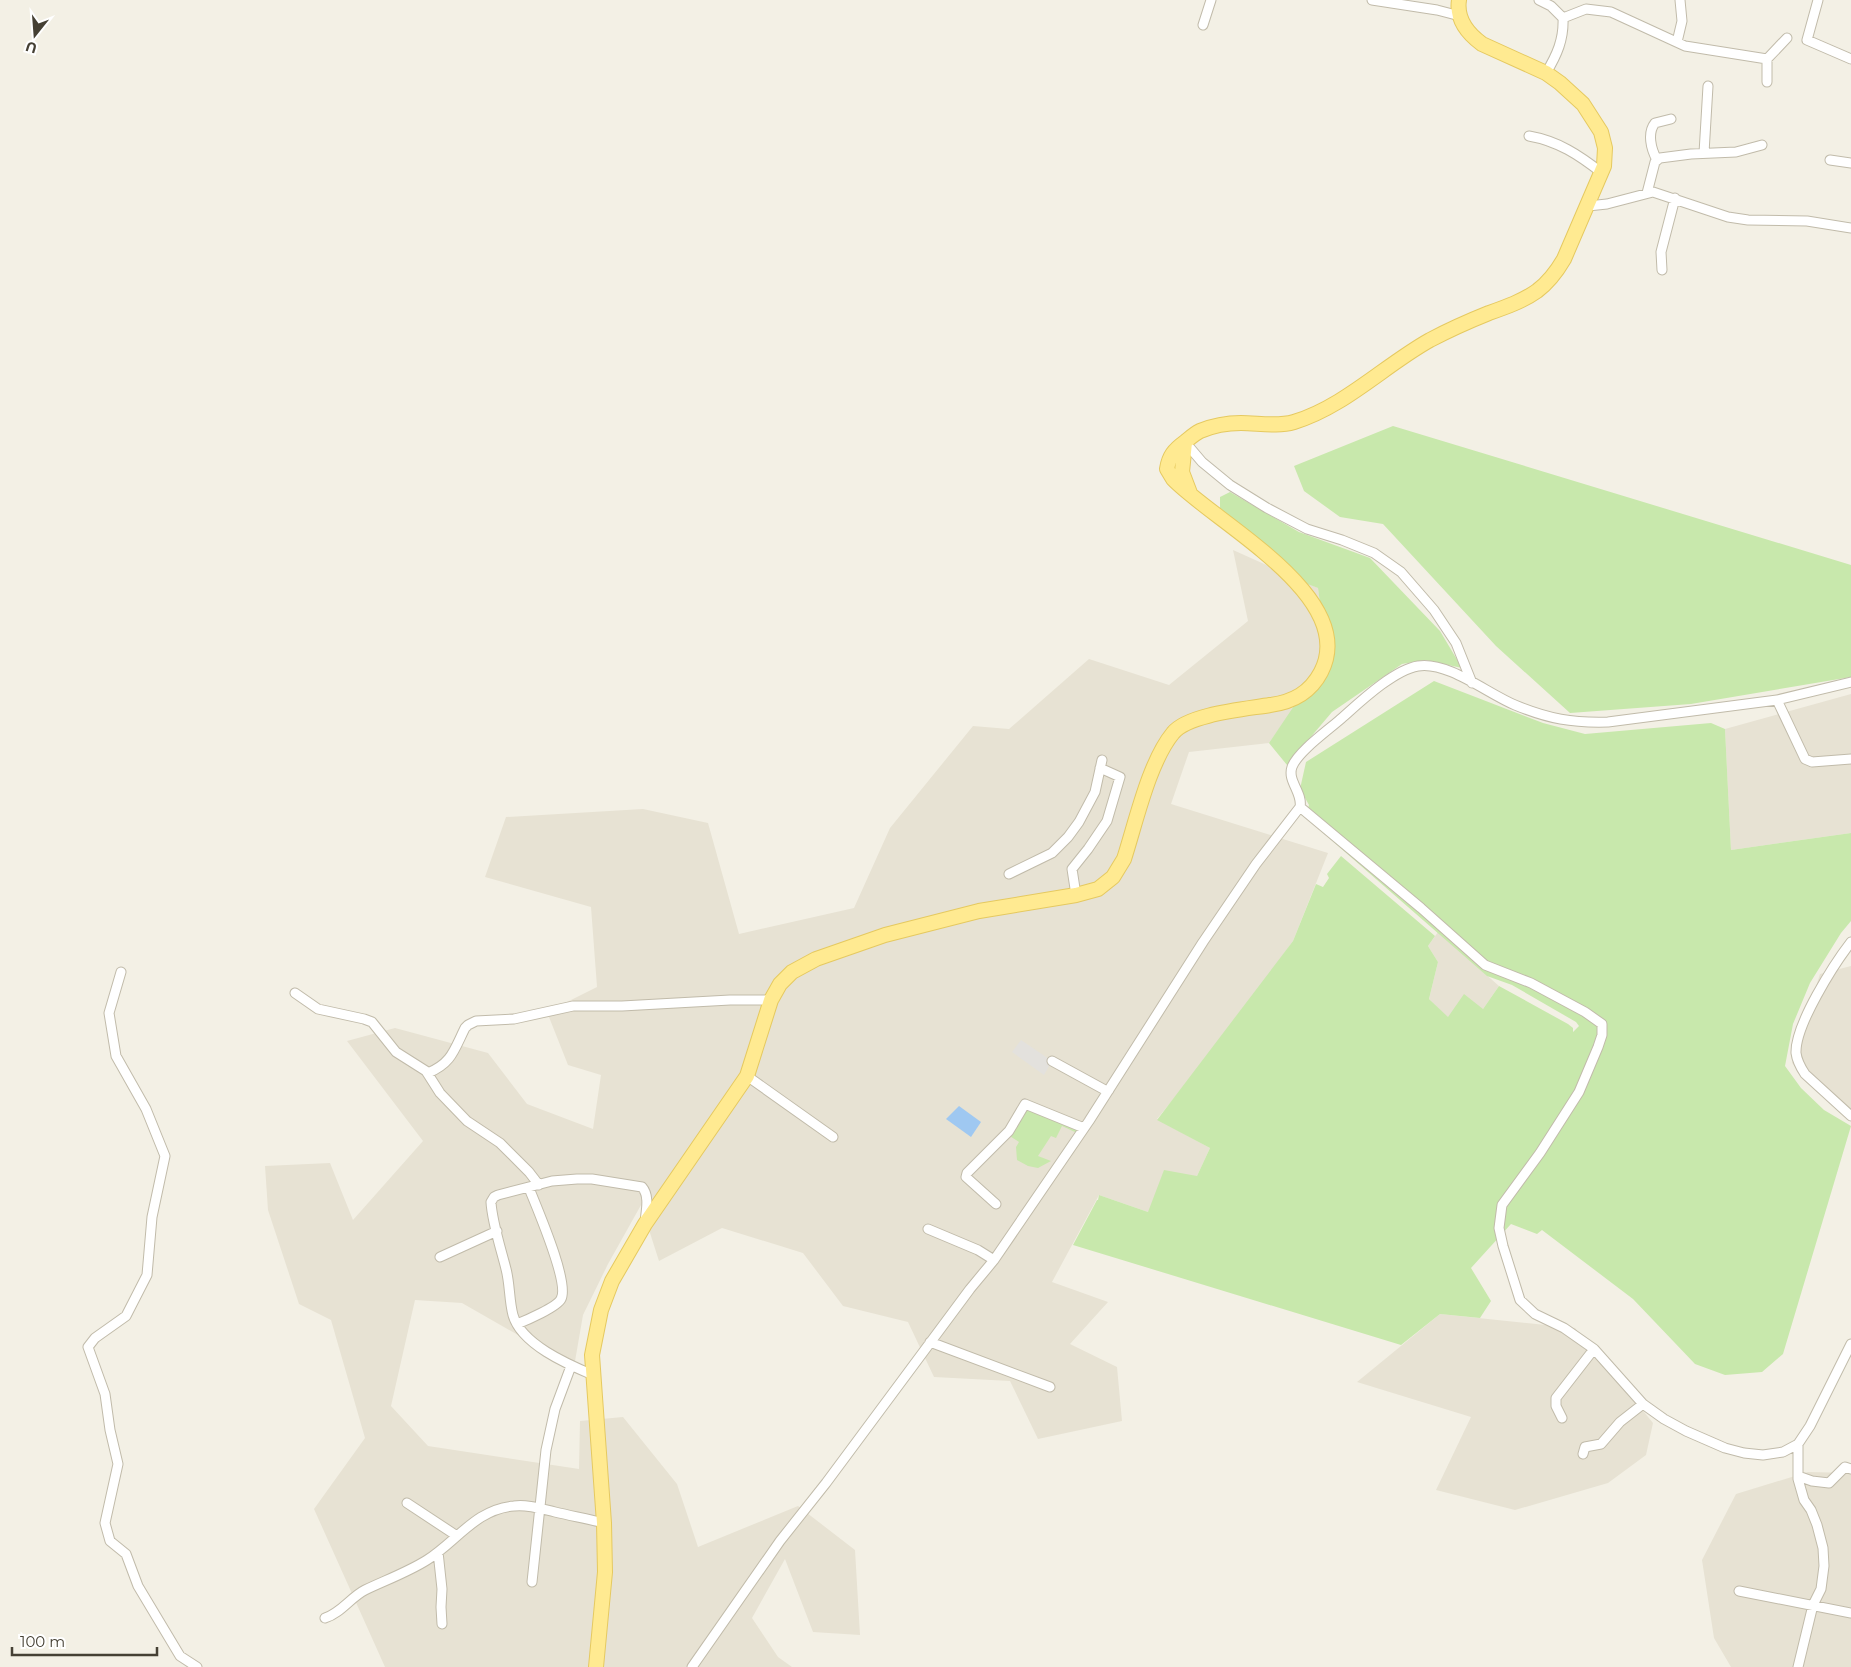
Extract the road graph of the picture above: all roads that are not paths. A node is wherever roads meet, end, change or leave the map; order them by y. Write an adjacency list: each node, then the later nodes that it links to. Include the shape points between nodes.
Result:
1 (1211, 0): 10 (street)
2 (1372, 0): 3 (street)
3 (1377, 0): 8 (street)
4 (1459, 0): 8 (main road)
5 (1539, 0): 9 (street)
6 (1680, 0): 12 (street, via 1682,21)
7 (1818, 0): 14 (street, via 1807,40)
8 (1460, 16): 15 (main road, via 1464,27 1482,44)
9 (1563, 18): 12 (street, via 1586,9 1611,12); 15 (street, via 1560,46)
10 (1203, 25)
11 (1787, 38): 13 (street)
12 (1676, 42): 13 (street)
13 (1767, 59): 16 (street)
14 (1851, 59)
15 (1546, 73): 25 (main road, via 1583,104 1598,125 1606,157)
16 (1768, 82)
17 (1708, 86): 21 (street)
18 (1671, 119): 22 (street, via 1655,123 1651,130 1653,153)
19 (1529, 136): 25 (street, via 1562,146)
20 (1762, 145): 21 (street, via 1736,152)
21 (1704, 153): 22 (street)
22 (1657, 160): 26 (street)
23 (1830, 160): 24 (street)
24 (1851, 163)
25 (1602, 172): 28 (main road)
26 (1647, 193): 27 (street); 28 (street)
27 (1675, 198): 29 (street, via 1728,217 1807,221); 30 (street, via 1661,252)
28 (1588, 206): 31 (main road, via 1558,270 1529,296 1430,340 1311,416 1284,424 1219,426 1198,432)
29 (1851, 228)
30 (1662, 270)
31 (1185, 442): 33 (street, via 1202,462 1230,485 1267,508 1307,529 1374,553 1402,572 1456,643); 38 (main road, via 1182,472 1190,493 1257,546 1316,606 1326,634 1327,657 1319,676 1302,696 1288,702 1203,717 1174,731 1143,797 1119,869 1098,888)
32 (1851, 682): 34 (street)
33 (1472, 683): 34 (street, via 1514,705 1551,718 1580,723); 36 (street, via 1452,672 1418,666 1370,693 1292,766 1291,776)
34 (1777, 700): 35 (street, via 1805,759 1812,762)
35 (1851, 759)
36 (1300, 807): 46 (street, via 1208,934); 61 (street, via 1485,965 1531,983 1602,1024 1598,1047 1579,1092 1502,1205 1499,1218 1503,1246 1520,1300 1535,1314 1564,1328)
37 (1009, 874): 38 (street, via 1052,853 1080,822 1094,792 1101,764 1120,777 1107,821 1072,869)
38 (1076, 895): 42 (main road, via 979,911 861,943 816,959 792,972)
39 (1851, 942): 47 (street, via 1804,1022 1796,1053 1805,1074)
40 (121, 972): 82 (street, via 109,1014 116,1056 146,1109 165,1156 152,1217 146,1275 126,1316 88,1347 105,1394 118,1464 105,1523 110,1541 126,1554 138,1586 180,1656)
41 (295, 994): 44 (street, via 318,1009 372,1022 396,1052)
42 (771, 1000): 44 (street, via 573,1006 514,1019 476,1021 465,1028 444,1065); 45 (main road)
43 (1052, 1061): 46 (street)
44 (428, 1074): 50 (street, via 440,1093 466,1121 500,1143)
45 (747, 1076): 49 (street); 53 (main road)
46 (1109, 1090): 48 (street)
47 (1851, 1116)
48 (1084, 1128): 52 (street, via 1025,1104 1009,1130 967,1173 966,1177); 57 (street)
49 (833, 1137)
50 (539, 1185): 51 (street); 53 (street, via 556,1180 584,1179 640,1186 646,1193)
51 (528, 1188): 55 (street, via 493,1198 491,1204); 58 (street, via 559,1268 563,1294 559,1302)
52 (996, 1204)
53 (645, 1224): 63 (main road, via 604,1301 593,1347)
54 (928, 1229): 57 (street)
55 (497, 1230): 56 (street); 58 (street, via 513,1315)
56 (440, 1257)
57 (994, 1260): 59 (street)
58 (518, 1324): 62 (street, via 544,1350)
59 (930, 1342): 64 (street); 84 (street, via 780,1541)
60 (1851, 1344): 67 (street)
61 (1594, 1349): 65 (street); 66 (street, via 1556,1398)
62 (571, 1366): 63 (street); 72 (street, via 555,1410 546,1450)
63 (593, 1375): 73 (main road)
64 (1050, 1387)
65 (1643, 1404): 67 (street, via 1686,1431 1725,1448 1763,1455 1783,1452); 68 (street, via 1620,1422 1601,1444 1585,1447)
66 (1562, 1418)
67 (1798, 1444): 70 (street)
68 (1583, 1454)
69 (1851, 1469): 70 (street, via 1845,1467 1829,1483)
70 (1798, 1476): 78 (street, via 1823,1548 1821,1589)
71 (407, 1503): 74 (street)
72 (540, 1509): 73 (street); 74 (street, via 514,1506 494,1510 481,1516); 76 (street)
73 (604, 1523): 83 (main road, via 605,1572)
74 (457, 1536): 75 (street)
75 (438, 1552): 80 (street, via 398,1576 366,1589); 81 (street)
76 (532, 1582)
77 (1739, 1591): 78 (street)
78 (1813, 1605): 79 (street); 85 (street)
79 (1851, 1613)
80 (325, 1618)
81 (442, 1624)
82 (197, 1667)
83 (596, 1667)
84 (692, 1667)
85 (1798, 1667)

